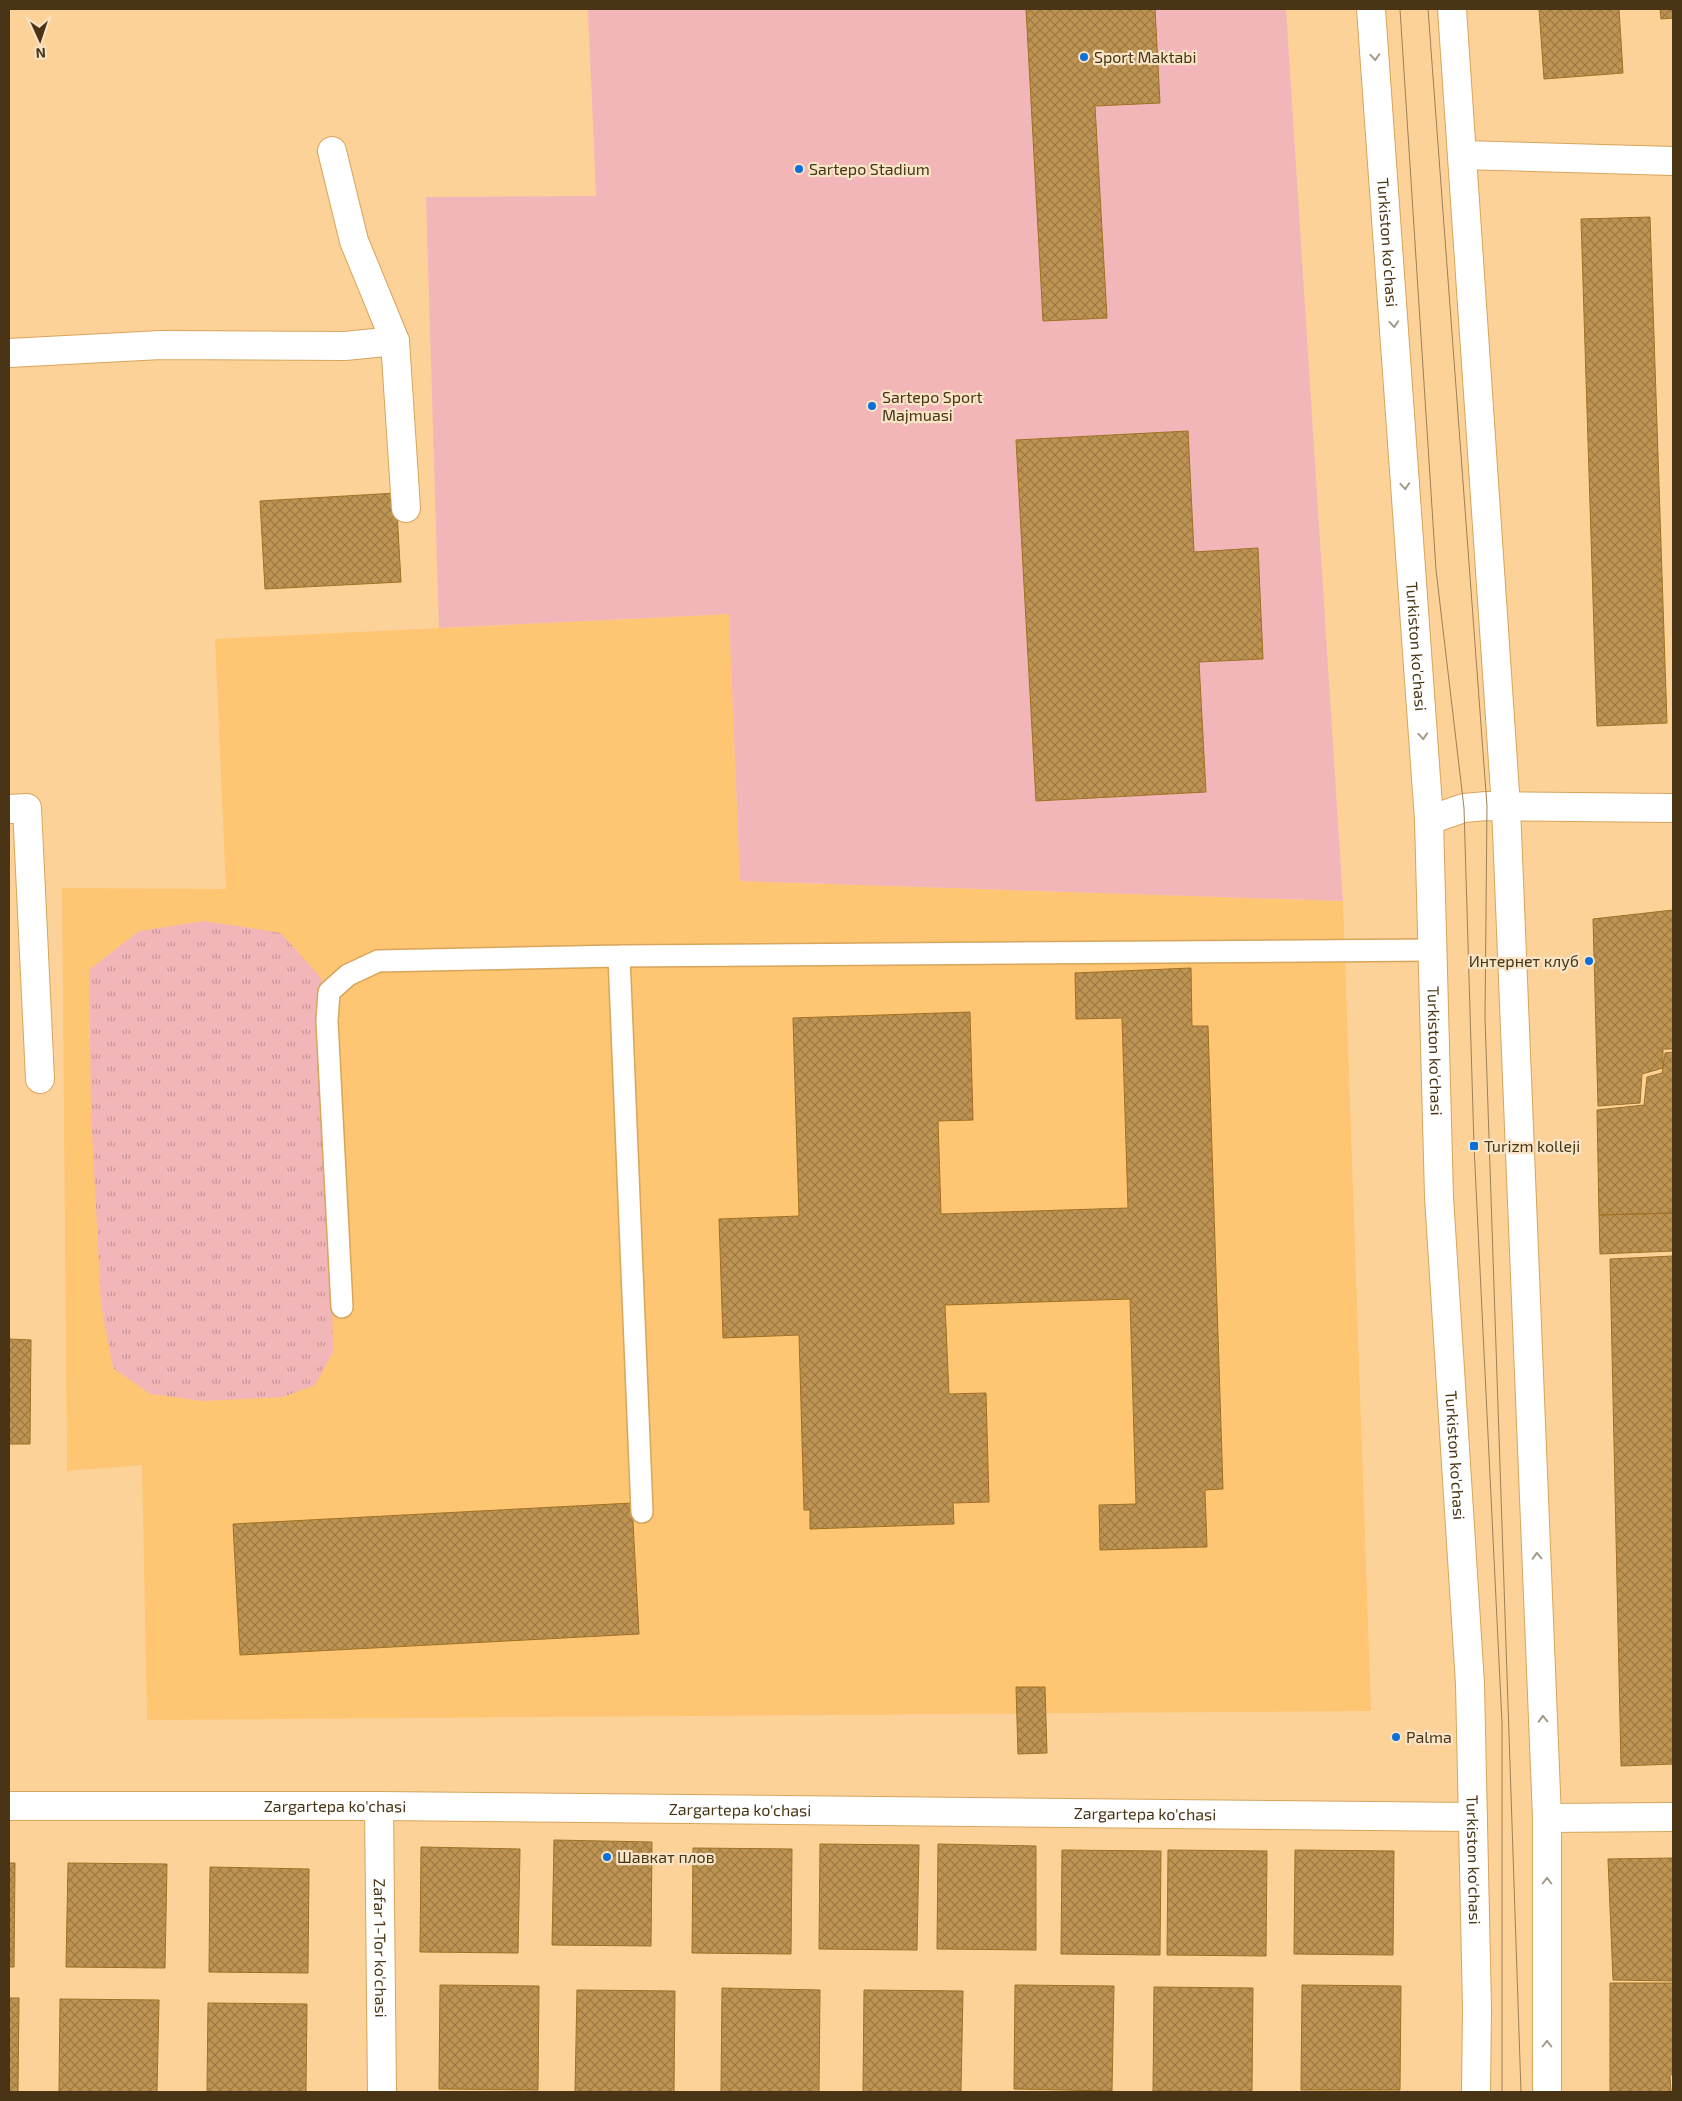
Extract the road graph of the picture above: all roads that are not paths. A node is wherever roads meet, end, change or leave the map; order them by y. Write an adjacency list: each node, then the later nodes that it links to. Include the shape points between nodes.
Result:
1 (1371, 9): 12 (main road, Turkiston ko'chasi, one-way to 12)
2 (1452, 9): 4 (main road)
3 (332, 151): 6 (main road, via 354,242)
4 (1462, 155): 5 (main road); 9 (main road)
5 (1673, 161)
6 (394, 341): 7 (main road, via 345,346 161,345); 8 (main road)
7 (9, 353)
8 (406, 508)
9 (1506, 807): 10 (main road); 12 (main road, via 1464,808); 22 (main road, one-way to 9)
10 (1673, 808)
11 (9, 809): 15 (main road, via 27,808)
12 (1429, 820): 13 (main road, Turkiston ko'chasi)
13 (1432, 950): 14 (lane); 20 (main road, Turkiston ko'chasi, via 1439,1197 1470,1684)
14 (619, 956): 16 (lane, via 378,961 348,975 329,992 327,1021); 17 (lane)
15 (40, 1080)
16 (342, 1308)
17 (642, 1512)
18 (9, 1806): 19 (main road, Zargartepa ko'chasi)
19 (379, 1806): 20 (main road, Zargartepa ko'chasi); 23 (main road, Zafar 1-Tor ko'chasi)
20 (1473, 1817): 24 (main road, Turkiston ko'chasi)
21 (1673, 1817): 22 (main road)
22 (1548, 1818): 25 (main road, one-way to 22)
23 (382, 2092)
24 (1476, 2092)
25 (1546, 2092)

